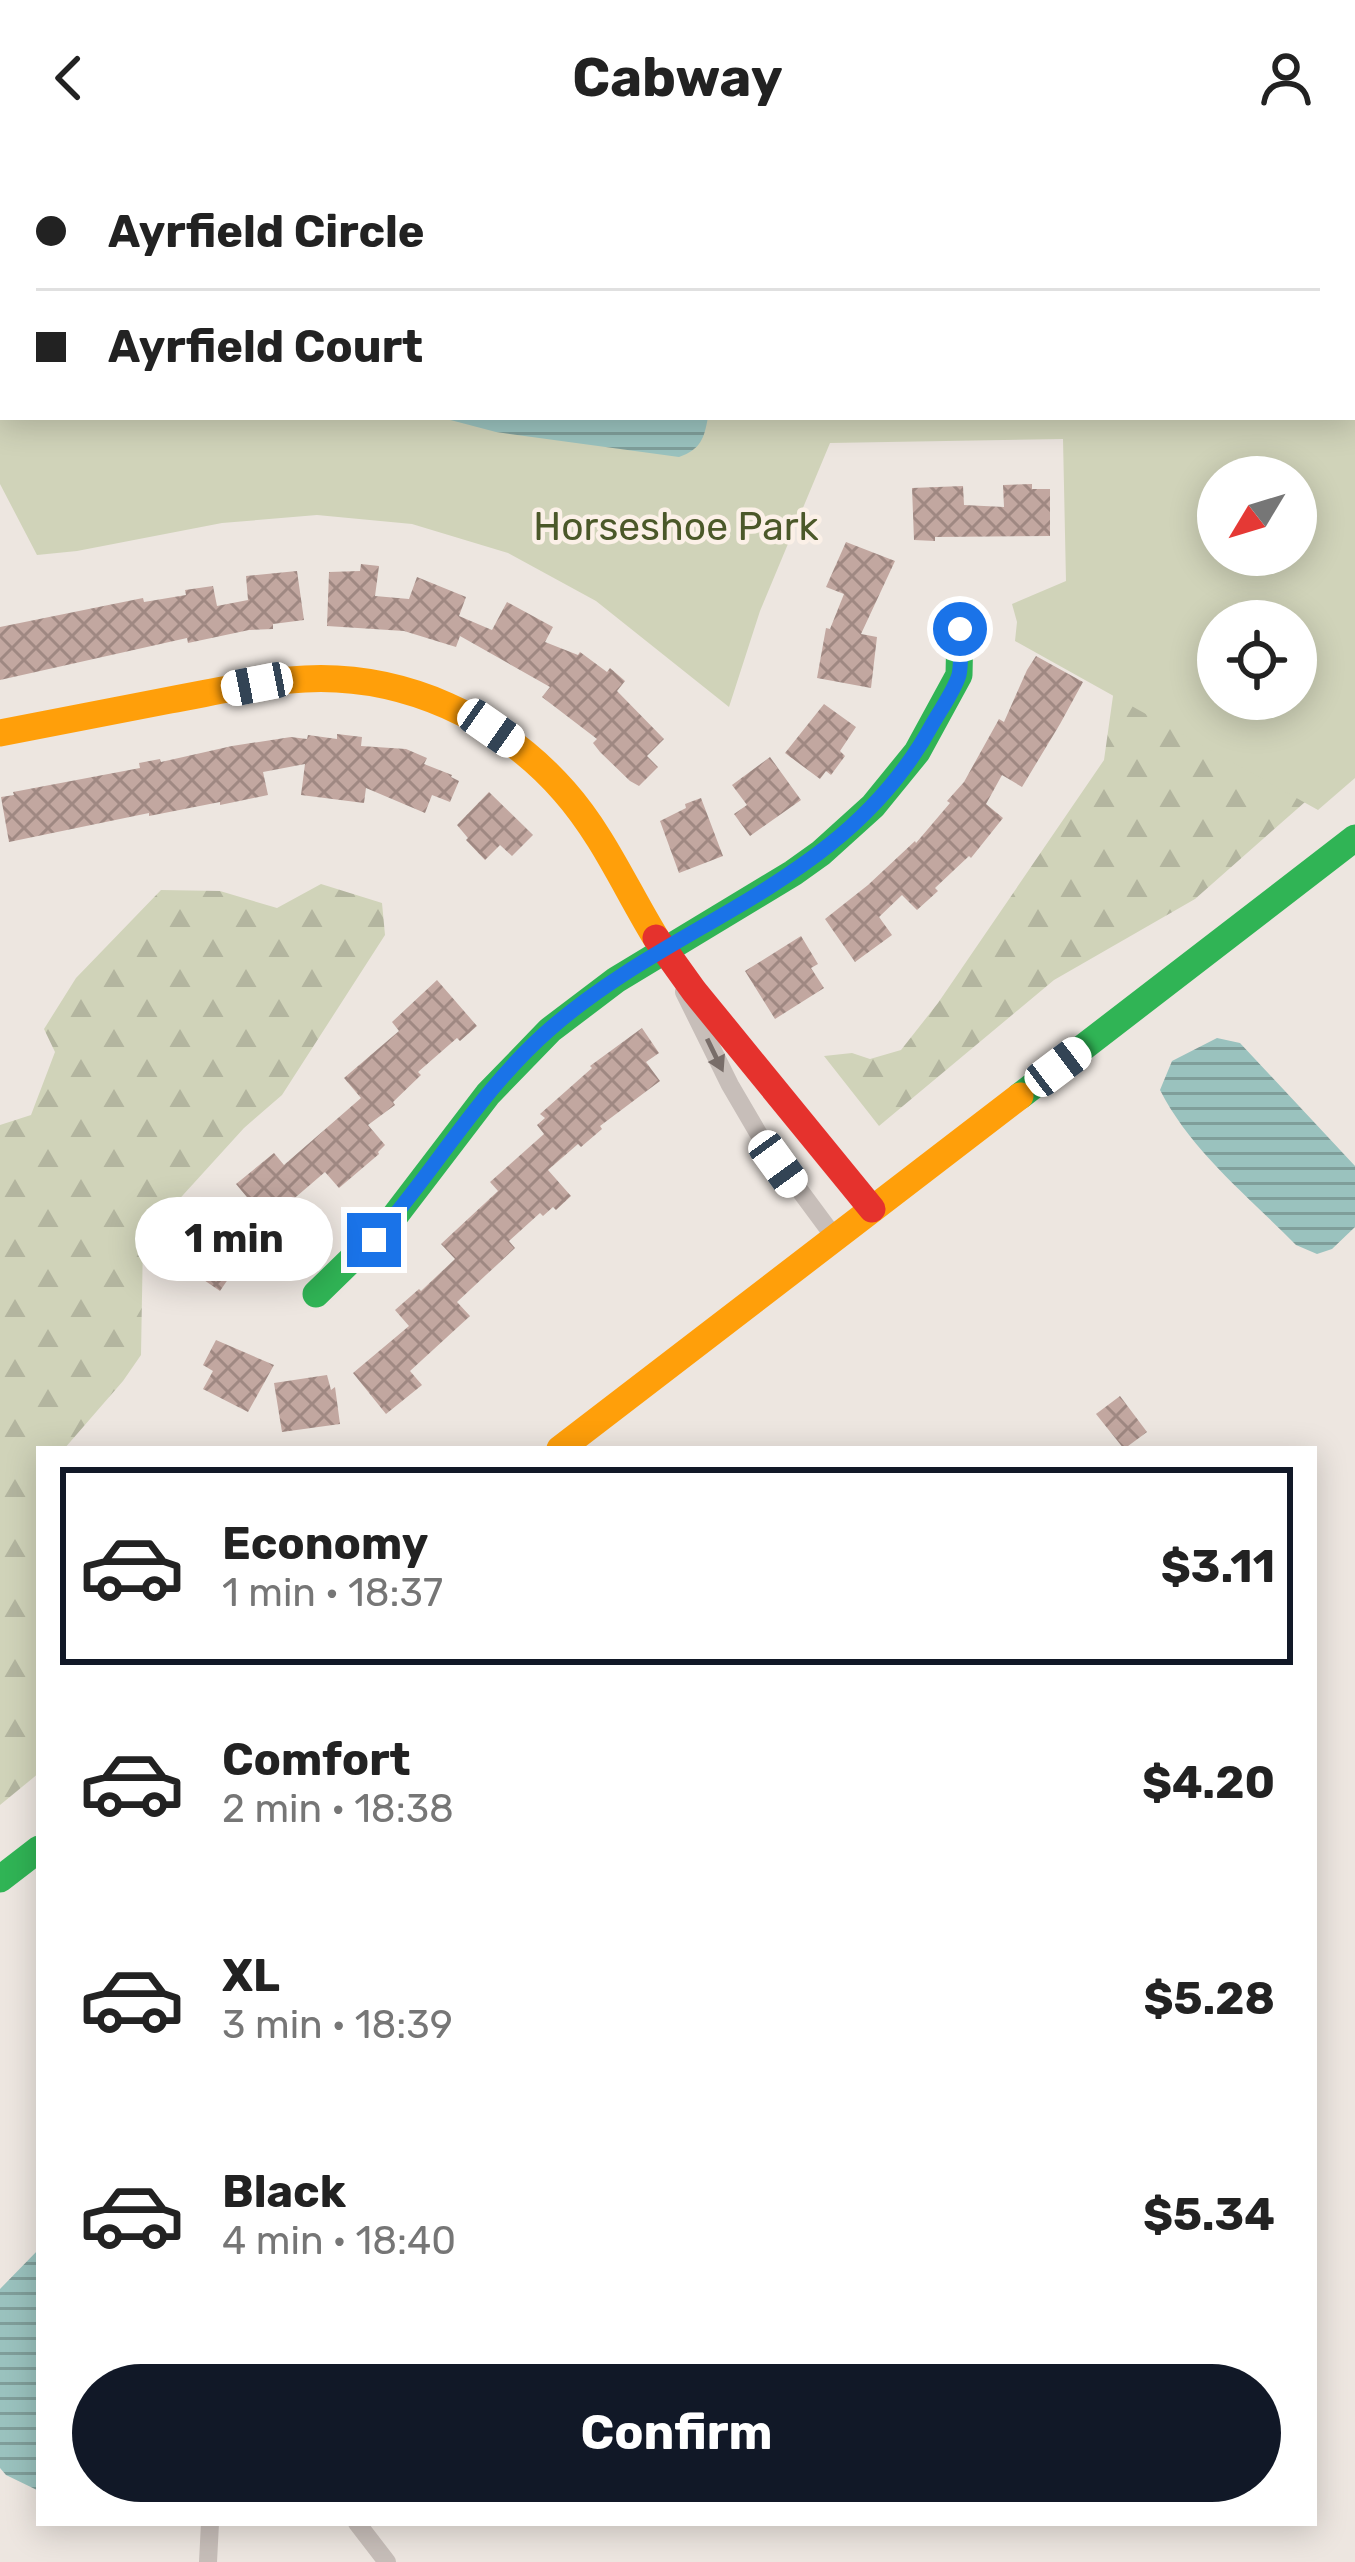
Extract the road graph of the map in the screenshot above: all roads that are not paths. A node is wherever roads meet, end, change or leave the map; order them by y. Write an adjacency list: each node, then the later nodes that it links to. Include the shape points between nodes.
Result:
1 (960, 629): 4 (street, via 958,675 917,752 873,806 794,873)
2 (0, 734): 4 (street, via 284,680 338,678 418,693 491,728 554,779)
3 (1355, 838): 5 (street)
4 (664, 950): 5 (street); 6 (street, one-way to 6, via 761,1138); 7 (street, via 579,1005 521,1057 400,1210)
5 (872, 1209): 6 (street)
6 (835, 1238): 8 (street)
7 (316, 1294)
8 (564, 1446)
9 (36, 1851): 10 (street)
10 (0, 1879)
11 (210, 2526): 13 (street)
12 (359, 2526): 14 (street)
13 (208, 2562)
14 (387, 2562)

